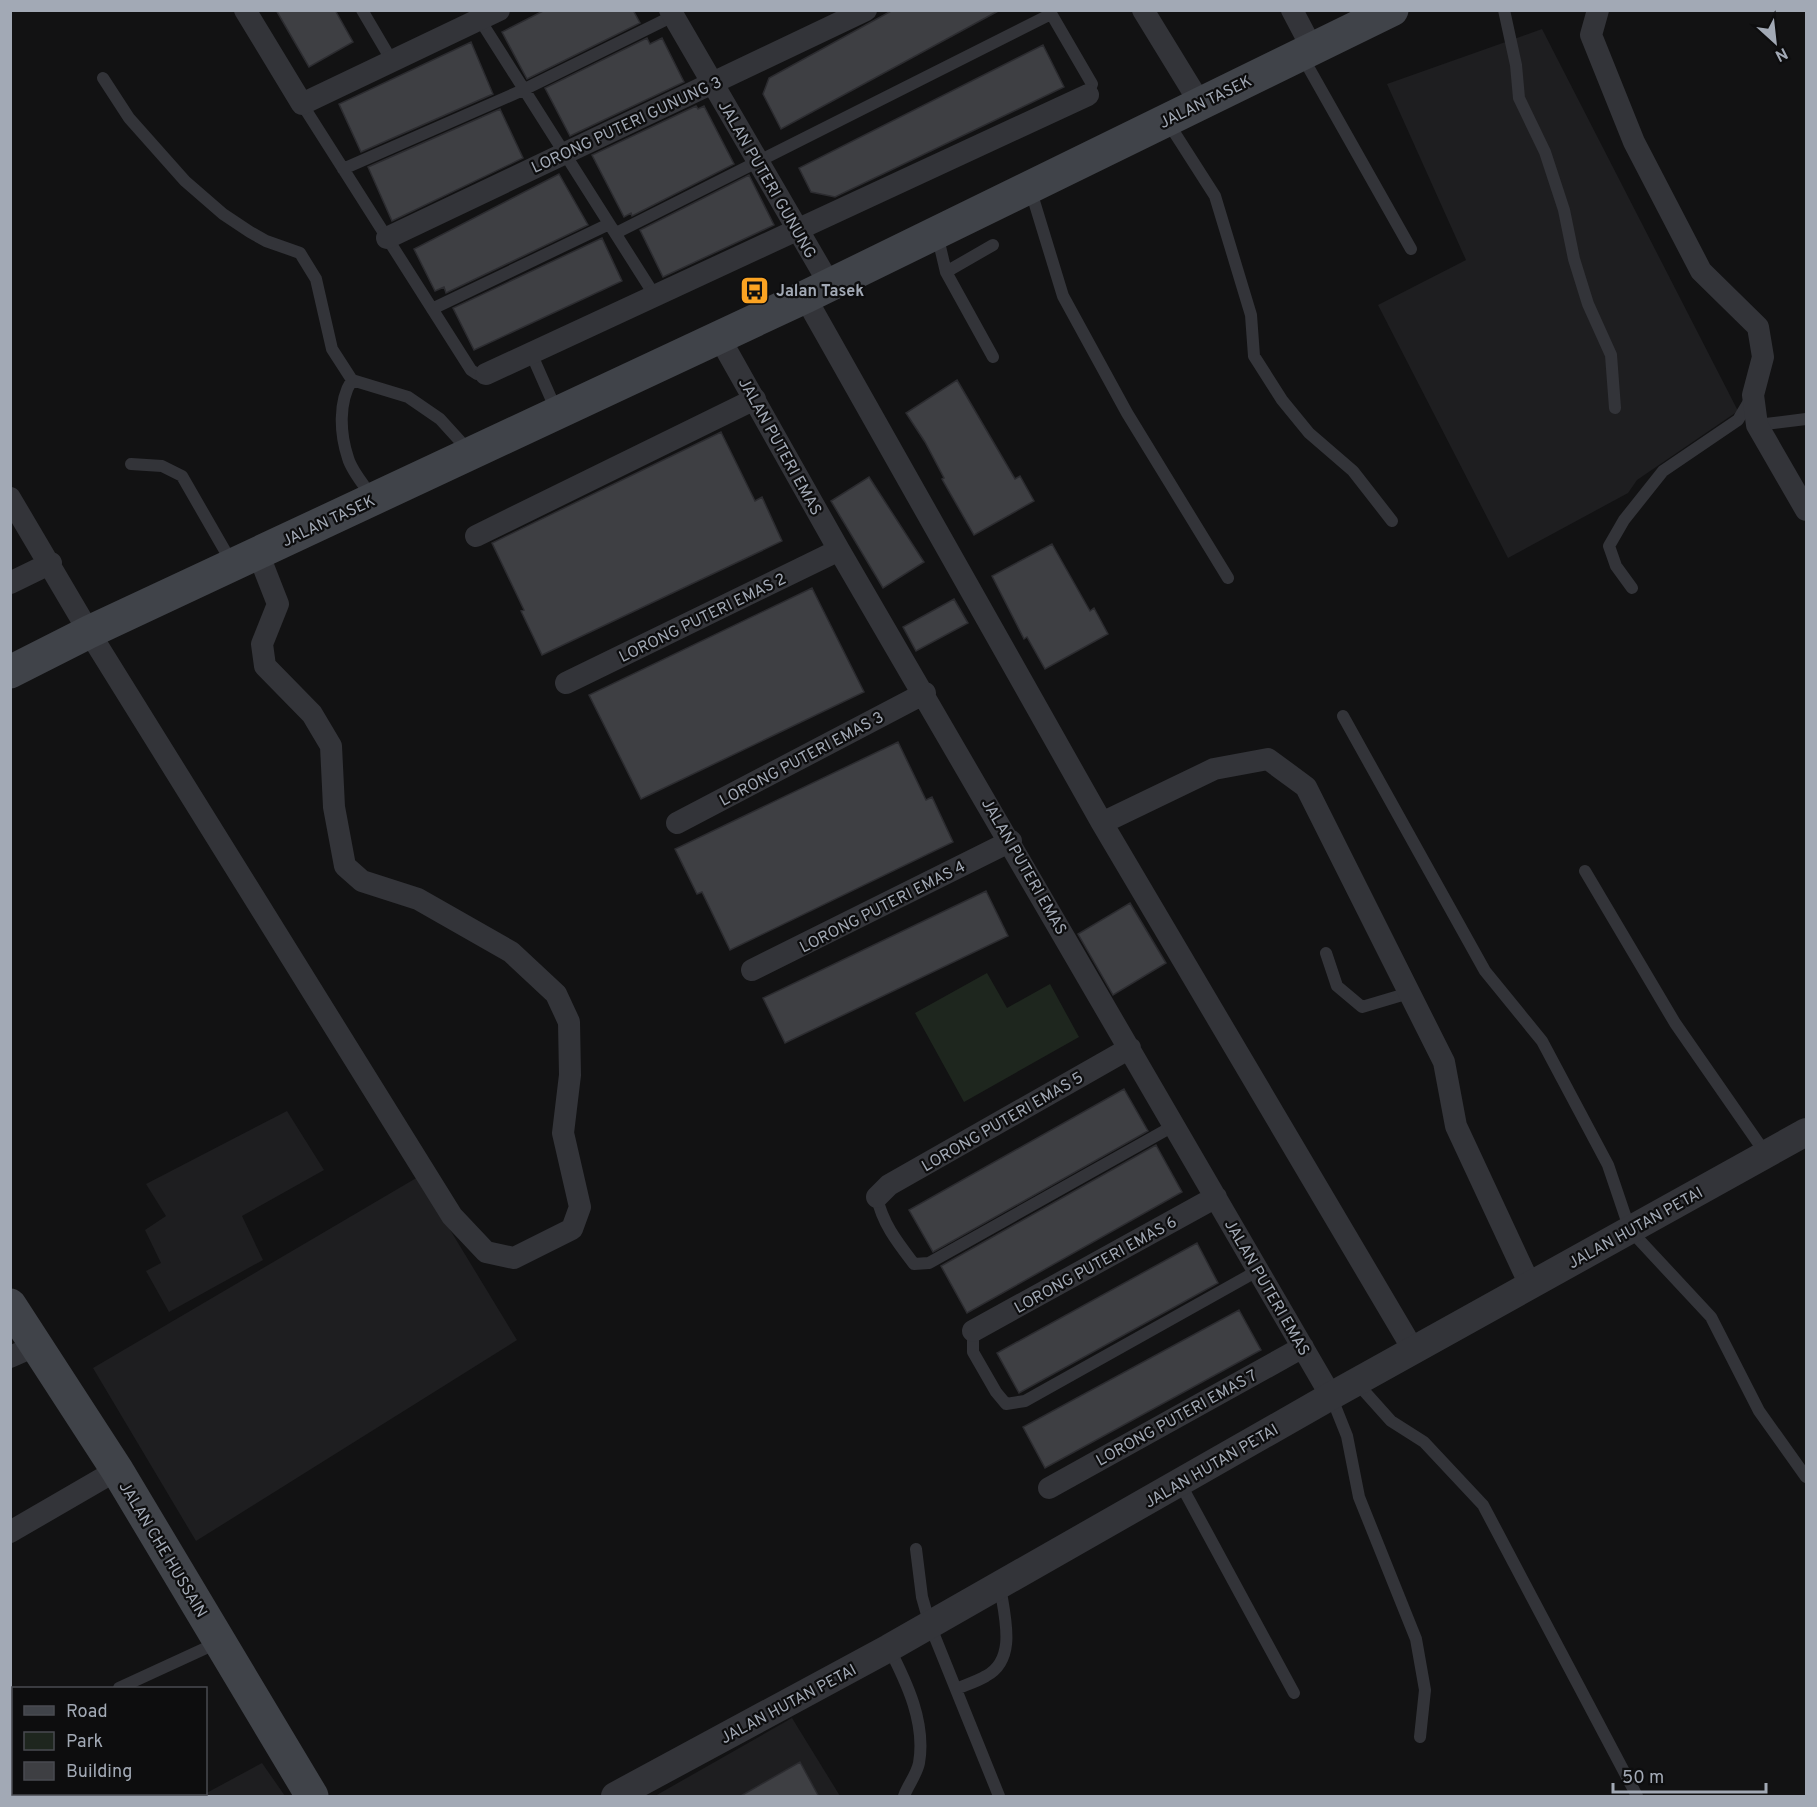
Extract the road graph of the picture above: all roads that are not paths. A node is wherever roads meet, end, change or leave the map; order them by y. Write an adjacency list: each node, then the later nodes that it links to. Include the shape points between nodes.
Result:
1 (245, 10): 19 (street)
2 (362, 10): 13 (lane)
3 (866, 10): 15 (street, LORONG PUTERI GUNUNG 3)
4 (1143, 10): 18 (street)
5 (1292, 10): 12 (street)
6 (1392, 10): 12 (main road, JALAN TASEK)
7 (1503, 10): 42 (lane, via 1520,98 1545,152 1588,304 1611,355)
8 (1598, 10): 40 (street, via 1591,35 1634,142 1701,272 1758,327 1763,357)
9 (676, 12): 15 (street, JALAN PUTERI GUNUNG); 16 (lane)
10 (1050, 12): 17 (lane, via 1092,84); 22 (lane)
11 (484, 14): 13 (street); 16 (lane)
12 (1307, 53): 18 (main road, JALAN TASEK); 30 (lane)
13 (392, 61): 19 (street)
14 (103, 78): 39 (lane, via 129,118 185,181 250,232 300,253 316,279 332,349)
15 (713, 83): 21 (street, LORONG PUTERI GUNUNG 3); 22 (street, JALAN PUTERI GUNUNG)
16 (523, 90): 21 (lane); 23 (lane)
17 (1088, 95): 26 (street)
18 (1200, 103): 20 (main road, JALAN TASEK)
19 (302, 104): 23 (lane)
20 (1166, 120): 24 (main road, JALAN TASEK); 51 (lane, via 1215,196 1251,315 1254,356 1309,433 1353,471)
21 (564, 154): 25 (lane); 28 (street, LORONG PUTERI GUNUNG 3)
22 (759, 163): 25 (lane); 26 (street, JALAN PUTERI GUNUNG)
23 (344, 169): 28 (lane)
24 (1030, 187): 27 (main road, JALAN TASEK); 56 (lane, via 1063,296 1127,413)
25 (613, 228): 33 (lane); 34 (lane)
26 (798, 229): 32 (street, JALAN PUTERI GUNUNG); 33 (street)
27 (936, 233): 31 (lane); 32 (main road, JALAN TASEK)
28 (387, 238): 34 (lane)
29 (993, 245): 31 (lane)
30 (1411, 249)
31 (946, 272): 37 (lane)
32 (818, 291): 35 (main road, JALAN TASEK); 65 (street, JALAN PUTERI GUNUNG)
33 (654, 296): 36 (street)
34 (432, 309): 38 (lane, via 471,370)
35 (719, 337): 41 (street, JALAN PUTERI EMAS); 43 (main road, JALAN TASEK)
36 (531, 353): 38 (street); 43 (lane)
37 (993, 357)
38 (486, 374)
39 (352, 381): 46 (lane, via 408,397 440,419); 49 (lane, via 341,417 348,459)
40 (1754, 395): 45 (street); 58 (lane, via 1738,420 1663,471 1624,520 1609,546 1616,566)
41 (755, 399): 52 (street); 53 (street, JALAN PUTERI EMAS)
42 (1615, 408)
43 (557, 412): 46 (main road, JALAN TASEK)
44 (1806, 419): 45 (lane)
45 (1757, 425): 50 (street)
46 (471, 453): 49 (main road, JALAN TASEK)
47 (131, 464): 54 (lane, via 162,466 182,476)
48 (10, 498): 55 (street)
49 (374, 499): 54 (main road, JALAN TASEK)
50 (1806, 510)
51 (1392, 521)
52 (476, 536)
53 (839, 550): 61 (street, LORONG PUTERI EMAS 2); 62 (street, JALAN PUTERI EMAS)
54 (245, 559): 59 (main road, JALAN TASEK); 59 (street, via 278,604 262,644 265,666 312,714 331,746 334,807 345,866 363,881 418,899 511,952 556,994 569,1022 570,1075 563,1133 580,1207 572,1229 514,1258 486,1252 452,1216)
55 (51, 563): 57 (street); 59 (street)
56 (1228, 578)
57 (10, 583)
58 (1632, 588)
59 (89, 632): 60 (main road, JALAN TASEK)
60 (10, 672)
61 (566, 683)
62 (925, 693): 64 (street, LORONG PUTERI EMAS 3); 66 (street, JALAN PUTERI EMAS)
63 (1343, 716): 77 (lane, via 1485,971 1542,1041 1608,1165)
64 (677, 823)
65 (1102, 824): 70 (street, via 1214,769 1268,759 1306,787); 84 (street, JALAN PUTERI GUNUNG)
66 (1011, 841): 69 (street, LORONG PUTERI EMAS 4); 71 (street, JALAN PUTERI EMAS)
67 (1585, 871): 74 (lane, via 1675,1023)
68 (1326, 953): 70 (lane, via 1337,986 1362,1007)
69 (753, 970)
70 (1409, 993): 79 (street, via 1444,1062 1456,1126)
71 (1130, 1048): 72 (street, JALAN PUTERI EMAS); 75 (street, LORONG PUTERI EMAS 5, via 889,1185)
72 (1175, 1125): 75 (lane, via 928,1263 914,1264 880,1212); 76 (street, JALAN PUTERI EMAS)
73 (1806, 1132): 74 (street, JALAN HUTAN PETAI)
74 (1766, 1154): 77 (street, JALAN HUTAN PETAI)
75 (877, 1197)
76 (1216, 1197): 78 (street, JALAN PUTERI EMAS); 81 (street, LORONG PUTERI EMAS 6)
77 (1630, 1230): 79 (street, JALAN HUTAN PETAI); 88 (lane, via 1711,1317 1759,1411)
78 (1258, 1270): 81 (lane, via 1025,1401 1006,1404 996,1392 973,1352); 82 (street, JALAN PUTERI EMAS)
79 (1530, 1285): 84 (street, JALAN HUTAN PETAI)
80 (10, 1305): 83 (main road, JALAN CHE HUSSAIN)
81 (973, 1331)
82 (1303, 1347): 86 (street, JALAN PUTERI EMAS); 90 (street, LORONG PUTERI EMAS 7)
83 (23, 1351): 87 (main road, JALAN CHE HUSSAIN)
84 (1414, 1351): 85 (street, JALAN HUTAN PETAI)
85 (1356, 1382): 86 (street, JALAN HUTAN PETAI); 105 (lane, via 1391,1421 1424,1442 1483,1505)
86 (1331, 1396): 89 (street, JALAN HUTAN PETAI); 100 (lane, via 1347,1436 1359,1497 1416,1639 1425,1689)
87 (117, 1470): 91 (street); 95 (main road, JALAN CHE HUSSAIN)
88 (1806, 1477)
89 (1180, 1483): 93 (street, JALAN HUTAN PETAI); 99 (lane)
90 (1049, 1488)
91 (10, 1532)
92 (916, 1549): 94 (lane)
93 (1000, 1586): 94 (street, JALAN HUTAN PETAI); 98 (lane, via 1007,1636 1004,1659 988,1676)
94 (930, 1625): 96 (street, JALAN HUTAN PETAI); 98 (lane)
95 (220, 1642): 97 (lane); 101 (main road, JALAN CHE HUSSAIN)
96 (890, 1648): 102 (street, JALAN HUTAN PETAI); 103 (lane, via 920,1724 919,1764)
97 (123, 1687)
98 (956, 1689): 104 (lane)
99 (1294, 1693)
100 (1420, 1737)
101 (312, 1797)
102 (615, 1797)
103 (904, 1797)
104 (999, 1797)
105 (1637, 1797)

